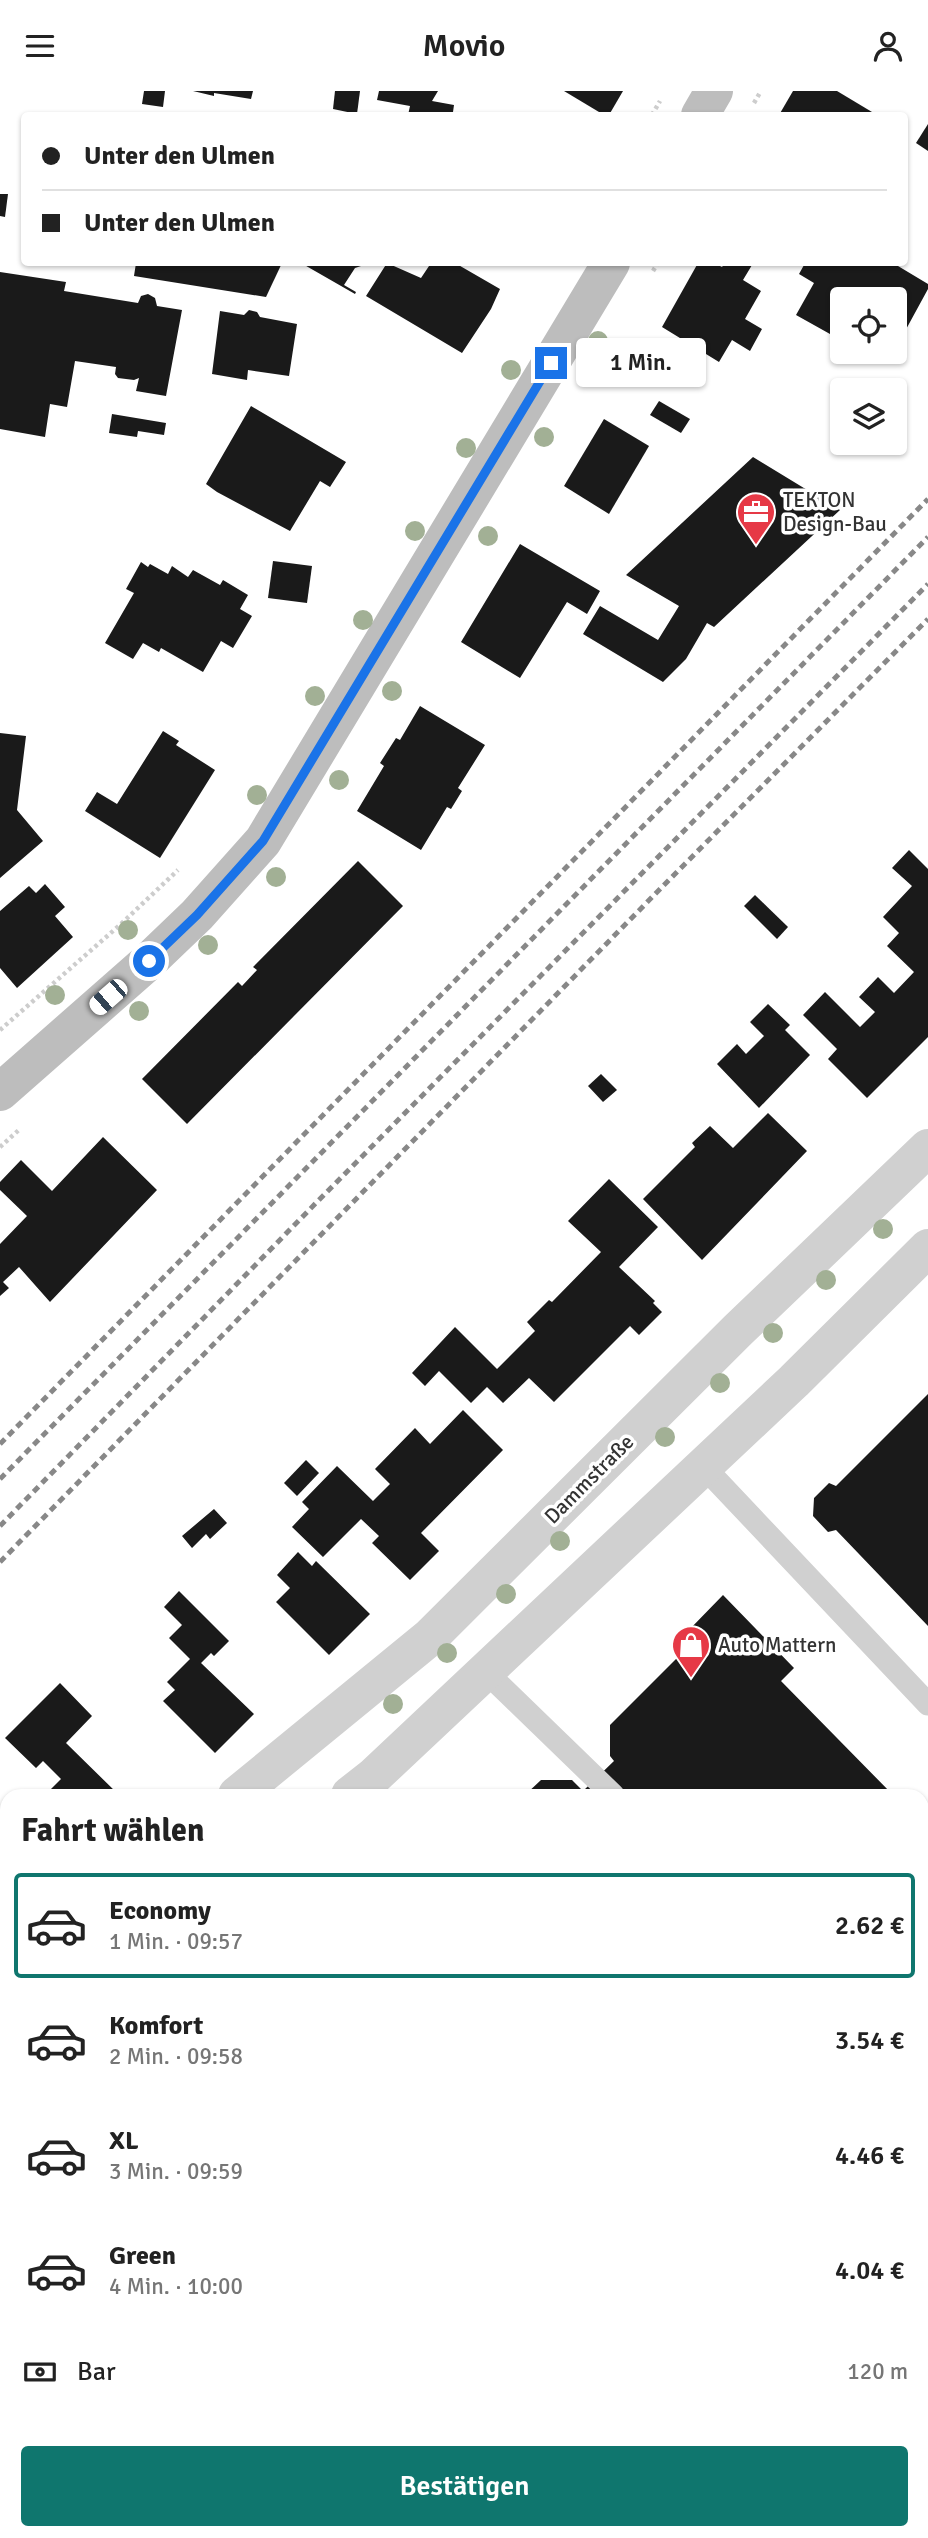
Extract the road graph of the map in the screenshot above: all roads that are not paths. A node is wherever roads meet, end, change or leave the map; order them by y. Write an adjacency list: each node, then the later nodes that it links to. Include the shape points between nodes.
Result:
1 (714, 91): 2 (main road)
2 (702, 112)
3 (609, 266): 4 (main road, via 263,841 149,961)
4 (0, 1092)
5 (928, 1148): 10 (street, Dammstraße, via 430,1637)
6 (928, 1248): 7 (street)
7 (703, 1466): 8 (street); 9 (lane)
8 (485, 1671): 11 (street); 12 (lane)
9 (928, 1704)
10 (244, 1789)
11 (357, 1789)
12 (606, 1789)

